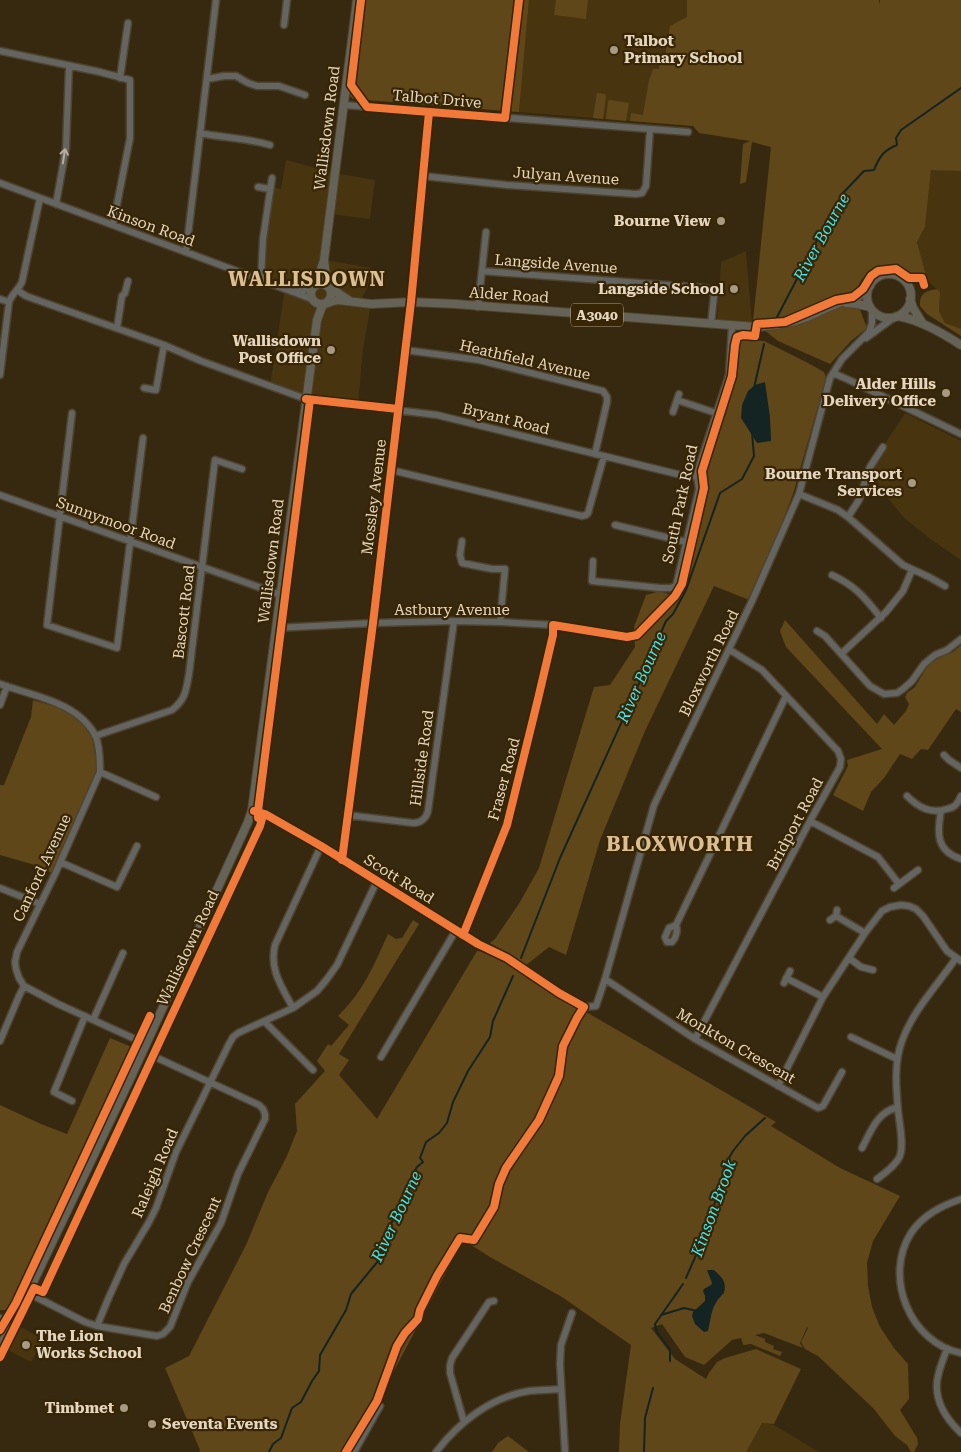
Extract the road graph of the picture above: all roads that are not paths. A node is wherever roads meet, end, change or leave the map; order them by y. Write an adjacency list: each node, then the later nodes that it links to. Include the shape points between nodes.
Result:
1 (216, 0): 9 (street)
2 (287, 0): 5 (street)
3 (357, 0): 11 (main road, Wallisdown Road)
4 (128, 23): 8 (street)
5 (284, 25)
6 (0, 51): 7 (street)
7 (69, 67): 8 (street); 23 (street, one-way to 7, via 66,148)
8 (120, 78): 24 (street, via 130,80 130,138)
9 (207, 79): 10 (street, via 236,76 257,86 279,86); 15 (street)
10 (304, 95)
11 (344, 105): 12 (street, Talbot Drive); 27 (main road, Wallisdown Road)
12 (430, 112): 13 (street, Talbot Drive); 17 (street, Mossley Avenue)
13 (650, 130): 14 (street, Talbot Drive); 17 (street, Julyan Avenue, via 646,186 642,193)
14 (688, 132)
15 (200, 133): 16 (street); 26 (street)
16 (270, 145)
17 (423, 176): 41 (street, Mossley Avenue)
18 (272, 178): 21 (street)
19 (0, 183): 22 (street, Kinson Road)
20 (258, 187): 21 (street)
21 (270, 189): 29 (street)
22 (40, 198): 23 (street, Kinson Road); 34 (street, via 22,282)
23 (56, 204): 24 (street, Kinson Road)
24 (113, 225): 26 (street, Kinson Road)
25 (486, 232): 28 (street)
26 (186, 252): 29 (street, Kinson Road)
27 (324, 260): 31 (main road, Wallisdown Road); 33 (main road, Wallisdown Road)
28 (482, 271): 43 (street); 46 (street, Langside Avenue, via 706,288 712,290 714,296)
29 (261, 279): 35 (street, Kinson Road)
30 (128, 281): 49 (street)
31 (328, 286): 33 (main road, via 321,283); 39 (main road, via 331,298); 40 (main road)
32 (870, 286): 37 (main road, A3040, via 880,276 896,276 907,285); 42 (main road, Alder Road / A3040, via 862,294); 44 (main road, via 867,298)
33 (314, 287): 35 (street, Kinson Road); 39 (main road, via 311,295)
34 (17, 290): 38 (street); 49 (street, Bryant Road)
35 (294, 291): 39 (street, Kinson Road)
36 (0, 299): 38 (street)
37 (910, 299): 45 (main road, via 906,310); 47 (main road, A3040)
38 (9, 302): 55 (street)
39 (319, 302): 40 (main road, Alder Road / A3040); 57 (main road, Wallisdown Road)
40 (352, 302): 41 (main road, Alder Road / A3040)
41 (411, 302): 43 (main road, Alder Road / A3040); 53 (street, Mossley Avenue)
42 (839, 303): 44 (main road, Alder Road / A3040); 48 (main road, Alder Road / A3040, via 788,323)
43 (478, 307): 46 (main road, Alder Road / A3040)
44 (871, 309): 45 (main road, A3040, via 883,317); 50 (street, Bloxworth Road, via 871,328)
45 (897, 316): 47 (main road, A3040); 50 (street, Bloxworth Road)
46 (711, 324): 48 (main road, Alder Road / A3040)
47 (922, 324): 52 (main road, A3040)
48 (732, 326): 61 (street, South Park Road, via 729,375)
49 (117, 328): 51 (street, Bryant Road)
50 (860, 341): 54 (street, Bloxworth Road)
51 (164, 345): 56 (street, via 156,390); 57 (street, Bryant Road)
52 (961, 345)
53 (405, 350): 58 (street, Mossley Avenue); 65 (street, Heathfield Avenue, via 479,360 603,391 607,397)
54 (833, 373): 62 (street); 71 (street, Bloxworth Road)
55 (0, 375)
56 (144, 388)
57 (306, 399): 58 (street, Bryant Road); 83 (main road, Wallisdown Road)
58 (398, 410): 65 (street, Bryant Road, via 448,417); 68 (street, Mossley Avenue)
59 (72, 412): 72 (street)
60 (674, 412): 61 (street, via 678,397)
61 (716, 413): 69 (street, South Park Road)
62 (961, 434)
63 (143, 438): 76 (street)
64 (883, 447): 73 (street, via 870,467 859,500)
65 (595, 454): 66 (street, Bryant Road)
66 (604, 456): 68 (street, via 586,516); 69 (street, Bryant Road, via 685,476)
67 (242, 469): 79 (street, Bascott Road, via 215,460)
68 (391, 470): 87 (street, Mossley Avenue)
69 (697, 476): 77 (street, South Park Road, via 699,489)
70 (0, 494): 72 (street, Sunnymoor Road)
71 (799, 494): 73 (street); 93 (street, Bloxworth Road)
72 (61, 516): 76 (street, Sunnymoor Road); 76 (street, via 47,625 117,648)
73 (848, 517): 80 (street)
74 (615, 525): 77 (street, South Park Road)
75 (462, 541): 86 (street, via 462,563 492,570 505,569)
76 (130, 542): 79 (street, Sunnymoor Road)
77 (686, 542): 78 (street, South Park Road, via 676,586 670,588 592,581)
78 (593, 561)
79 (202, 566): 83 (street, Sunnymoor Road); 98 (street, Bascott Road, via 183,699 172,710)
80 (912, 570): 82 (street); 84 (street, via 902,591)
81 (832, 575): 84 (street, via 860,592)
82 (945, 586)
83 (281, 594): 89 (main road, Wallisdown Road)
84 (881, 618): 94 (street)
85 (454, 621): 86 (street, Astbury Avenue); 87 (street, Astbury Avenue); 108 (street, Hillside Road, via 426,817 412,824)
86 (500, 622): 88 (street, Astbury Avenue)
87 (373, 623): 89 (street, Astbury Avenue); 108 (street, Mossley Avenue)
88 (554, 625): 91 (street, Astbury Avenue); 124 (street, Fraser Road, via 507,825)
89 (276, 628): 106 (main road, Wallisdown Road)
90 (817, 631): 94 (street)
91 (627, 637)
92 (961, 639): 94 (street, via 932,657 912,681 891,694 870,686)
93 (730, 650): 96 (street, Bridport Road, via 762,670); 132 (street, Bloxworth Road, via 654,805)
94 (841, 654)
95 (3, 685): 97 (street); 98 (street, Canford Avenue, via 72,711 82,718)
96 (786, 696): 109 (street, Bridport Road, via 838,751 841,759 840,767); 121 (street)
97 (0, 705)
98 (95, 736): 101 (street, Canford Avenue)
99 (944, 755): 100 (street)
100 (961, 768)
101 (100, 772): 104 (street); 115 (street, Canford Avenue)
102 (907, 796): 107 (street, via 919,807)
103 (961, 796): 105 (street)
104 (156, 797)
105 (959, 805): 107 (street)
106 (252, 810): 112 (street, Scott Road); 142 (main road, Wallisdown Road)
107 (941, 811): 114 (street, via 939,838 951,856)
108 (347, 815): 113 (street, Mossley Avenue)
109 (810, 821): 116 (street, via 878,856 896,886); 140 (street, Bridport Road)
110 (260, 826): 143 (street, Wallisdown Road)
111 (137, 846): 115 (street, via 117,887)
112 (321, 846): 113 (street, Scott Road); 135 (street, via 275,944 275,973)
113 (342, 860): 117 (street, Scott Road)
114 (961, 860)
115 (60, 862): 119 (street, Canford Avenue)
116 (918, 870)
117 (377, 881): 122 (street, Scott Road); 135 (street, Raleigh Road, via 337,965 317,991)
118 (0, 888): 119 (street)
119 (40, 904): 133 (street, Canford Avenue, via 17,952 17,975)
120 (834, 915): 123 (street)
121 (676, 925)
122 (456, 930): 124 (street, Scott Road); 144 (street)
123 (865, 933): 127 (street); 128 (street, via 882,911 909,906 923,916 947,951)
124 (463, 934): 125 (street, Scott Road)
125 (478, 944)
126 (123, 953): 137 (street)
127 (849, 958): 129 (street, via 861,967); 134 (street)
128 (958, 960): 145 (street, via 934,987 911,1021)
129 (873, 970)
130 (787, 977): 134 (street)
131 (536, 978): 132 (street, Bloxworth Road, via 584,1007 596,1006)
132 (605, 979): 140 (street, Monkton Crescent)
133 (24, 986): 136 (street); 141 (street)
134 (823, 997): 151 (street)
135 (294, 1008): 138 (street, Raleigh Road)
136 (84, 1016): 137 (street); 152 (street, via 54,1092)
137 (93, 1020): 142 (street)
138 (265, 1022): 146 (street); 149 (street, Raleigh Road, via 233,1037)
139 (851, 1037): 145 (street)
140 (695, 1039): 151 (street, Monkton Crescent)
141 (0, 1041)
142 (146, 1044): 148 (main road, Wallisdown Road)
143 (153, 1056): 149 (street, Benbow Crescent); 150 (street, Wallisdown Road)
144 (381, 1057)
145 (897, 1059): 153 (street)
146 (314, 1070)
147 (842, 1072): 151 (street, Monkton Crescent, via 823,1106 818,1108)
148 (130, 1078): 150 (street); 157 (main road, Wallisdown Road)
149 (210, 1083): 163 (street, Raleigh Road, via 176,1152 156,1208 120,1272); 163 (street, Benbow Crescent, via 259,1105 265,1114 238,1174 221,1223 188,1282 166,1332 150,1336)
150 (140, 1084): 158 (street, Wallisdown Road)
151 (778, 1086)
152 (72, 1101)
153 (898, 1107): 154 (street, via 884,1113); 155 (street, via 901,1157)
154 (862, 1148)
155 (877, 1179)
156 (961, 1199): 165 (street, via 948,1203 918,1224 905,1246 900,1270 902,1294 911,1316 928,1336)
157 (28, 1293): 158 (street, Benbow Crescent); 162 (main road, Wallisdown Road)
158 (40, 1298): 163 (street, Benbow Crescent)
159 (494, 1301): 169 (street, via 490,1302 460,1345 450,1365)
160 (572, 1313): 167 (street, via 561,1345)
161 (0, 1318): 162 (street)
162 (13, 1322): 164 (main road, Wallisdown Road)
163 (98, 1326)
164 (0, 1347)
165 (947, 1349): 166 (street); 170 (street, via 938,1376 938,1396 946,1416)
166 (961, 1353)
167 (560, 1389): 169 (street, via 512,1395); 173 (street)
168 (380, 1406): 171 (street)
169 (464, 1422): 172 (street)
170 (961, 1433)
171 (354, 1452)
172 (436, 1452)
173 (564, 1452)

